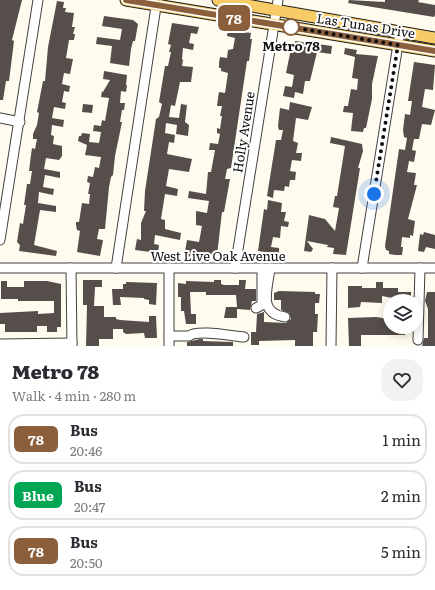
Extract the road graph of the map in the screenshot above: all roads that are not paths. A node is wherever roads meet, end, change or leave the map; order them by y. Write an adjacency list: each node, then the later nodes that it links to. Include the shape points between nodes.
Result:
1 (38, 0): 12 (street)
2 (126, 0): 4 (main road, Las Tunas Drive)
3 (218, 0): 5 (main road, Las Tunas Drive)
4 (157, 2): 6 (main road, Las Tunas Drive); 16 (street)
5 (277, 5): 6 (street, Holly Avenue); 7 (main road, Las Tunas Drive)
6 (274, 25): 9 (main road, Las Tunas Drive); 18 (street, Holly Avenue)
7 (400, 32): 8 (main road, Las Tunas Drive); 9 (street)
8 (435, 38)
9 (398, 45): 10 (main road, Las Tunas Drive); 21 (street)
10 (435, 51)
11 (0, 118): 12 (street)
12 (20, 122): 13 (street)
13 (0, 240)
14 (0, 268): 15 (street, West Live Oak Avenue)
15 (71, 268): 16 (street, West Live Oak Avenue); 30 (street)
16 (116, 268): 17 (street, West Live Oak Avenue)
17 (168, 268): 18 (street, West Live Oak Avenue); 26 (street)
18 (234, 268): 19 (street, West Live Oak Avenue)
19 (266, 268): 20 (street, West Live Oak Avenue); 24 (street, via 262,305); 25 (street, via 269,311 276,316)
20 (332, 268): 21 (street, West Live Oak Avenue); 32 (street)
21 (362, 268): 22 (street, West Live Oak Avenue)
22 (420, 268): 23 (street, West Live Oak Avenue); 28 (street)
23 (435, 268)
24 (256, 308)
25 (285, 317)
26 (169, 336): 27 (street, via 199,333); 31 (street)
27 (244, 337)
28 (418, 340)
29 (0, 344): 30 (street)
30 (72, 344)
31 (169, 346)
32 (331, 346)

